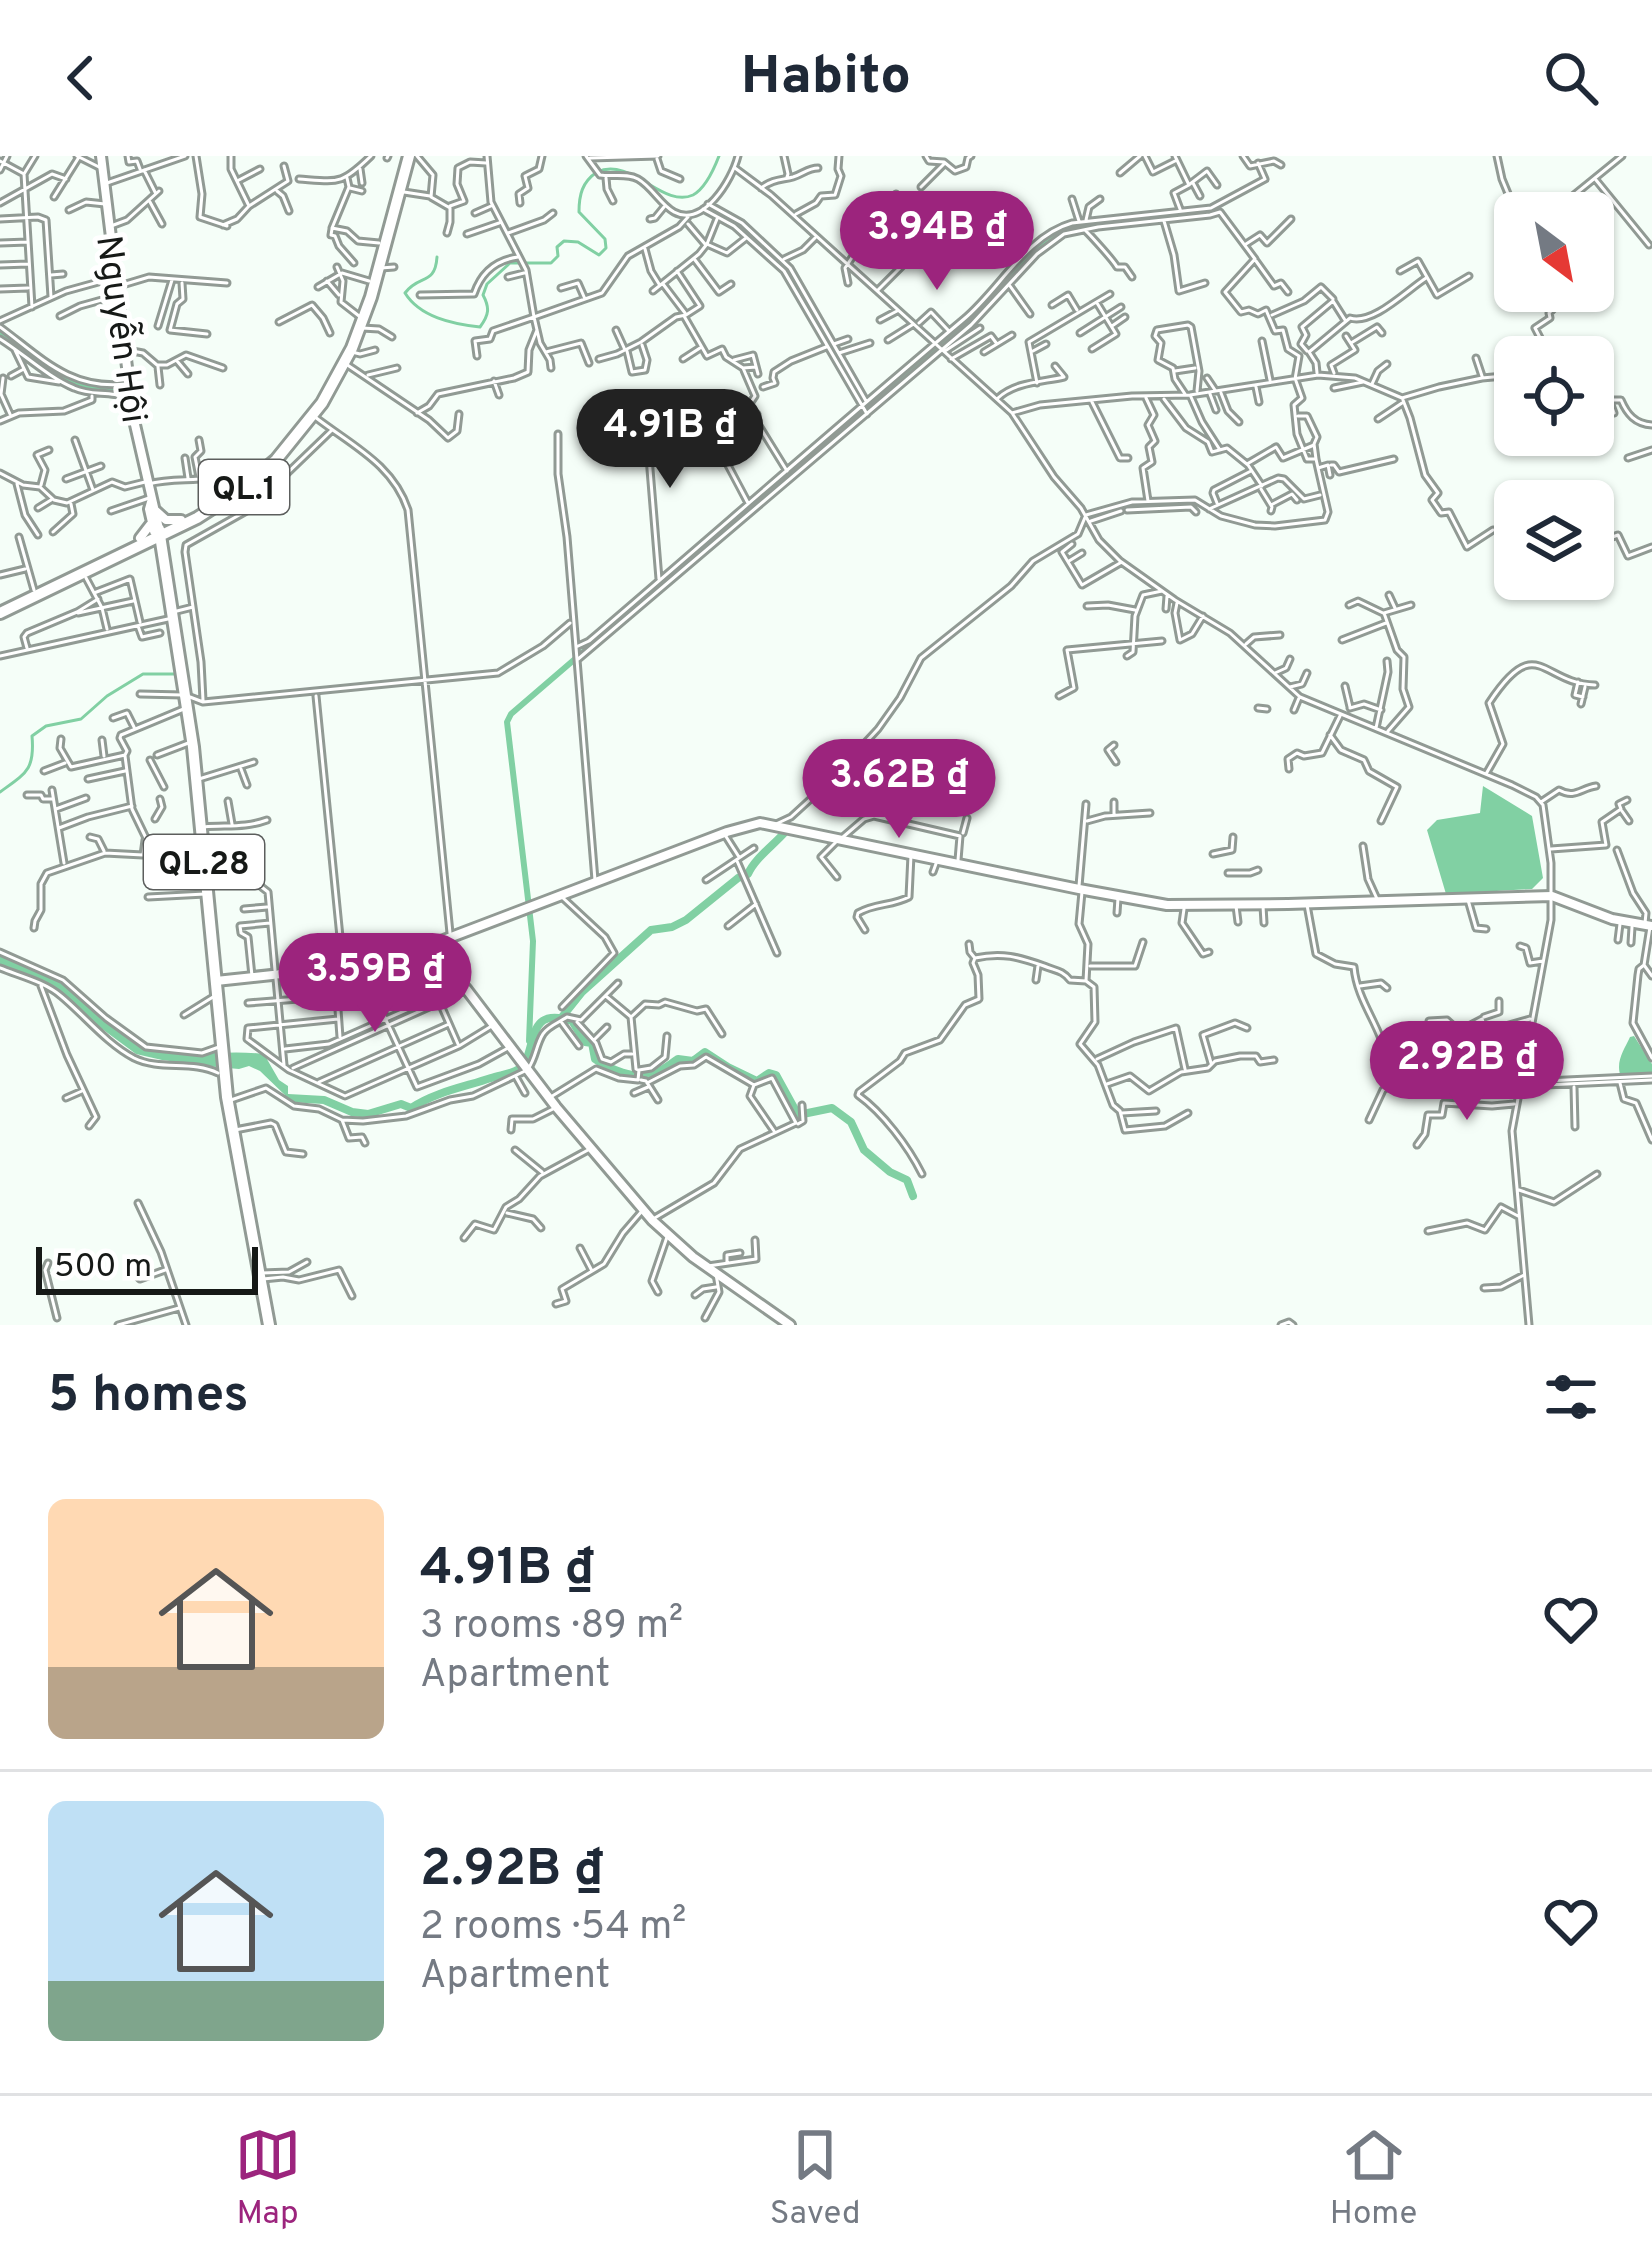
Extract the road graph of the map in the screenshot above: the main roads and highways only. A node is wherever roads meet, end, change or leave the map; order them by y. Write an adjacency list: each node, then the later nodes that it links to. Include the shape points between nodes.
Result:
1 (410, 156): 2 (highway, QL.1); 2 (highway, QL.1)
2 (381, 253): 3 (highway, QL.1); 3 (highway, QL.1)
3 (360, 322): 5 (highway, QL.1, via 310,413 270,459); 5 (highway, QL.1, via 313,416 276,460 216,507)
4 (155, 520): 5 (highway, QL.1); 6 (highway, QL.1); 7 (highway, Nguyễn Hội / QL.28); 8 (highway, QL.1, via 140,538)
5 (182, 522): 7 (highway, via 166,543)
6 (127, 550): 7 (highway, via 148,548); 8 (highway, QL.1)
7 (164, 567): 9 (highway, Nguyễn Hội / QL.28, via 197,780 227,1101)
8 (0, 611)
9 (269, 1325)

